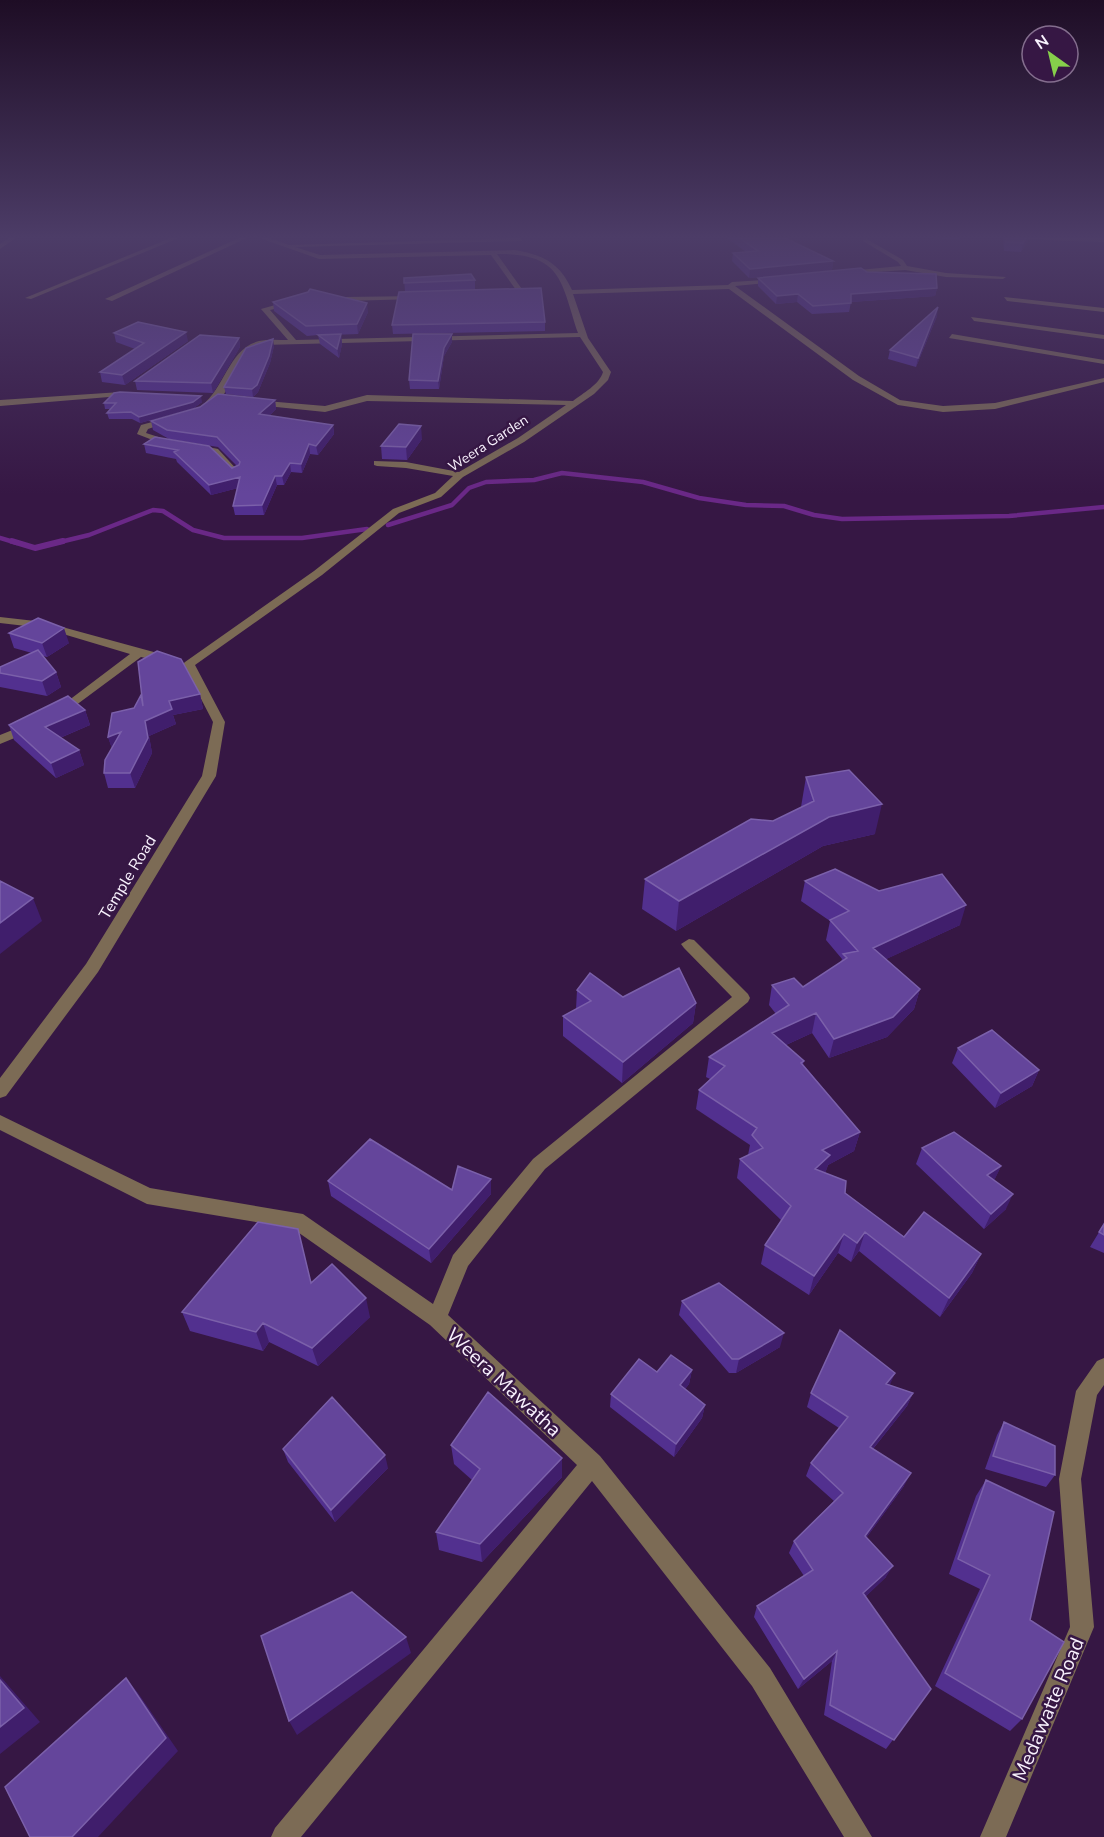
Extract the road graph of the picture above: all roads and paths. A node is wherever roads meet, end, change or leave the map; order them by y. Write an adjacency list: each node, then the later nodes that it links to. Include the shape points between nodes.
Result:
1 (277, 323): 8 (street)
2 (580, 323): 5 (street, Weera Garden)
3 (780, 323): 12 (street, via 856,378 898,402 943,409 995,406)
4 (1001, 323): 7 (street)
5 (583, 335): 8 (street); 21 (street, Weera Garden, via 607,372 606,378)
6 (951, 336): 11 (street)
7 (1104, 337)
8 (293, 341): 10 (street)
9 (241, 342): 10 (street)
10 (261, 343): 17 (street, via 243,351)
11 (1104, 362)
12 (1104, 380)
13 (130, 387): 14 (street)
14 (120, 394): 15 (street); 20 (street)
15 (142, 397)
16 (195, 398): 17 (street)
17 (217, 398): 18 (street); 22 (street)
18 (228, 399)
19 (249, 401): 21 (street, via 326,409 367,398)
20 (0, 403)
21 (571, 403): 26 (street, Weera Garden, via 521,440)
22 (198, 412)
23 (177, 418): 25 (street, via 144,427 141,434 160,442 215,450)
24 (376, 462): 26 (street)
25 (235, 473)
26 (460, 475): 29 (street, Weera Garden, via 438,495 396,511 318,573)
27 (0, 620): 28 (street, via 45,625)
28 (139, 653): 29 (street); 30 (street, via 59,713)
29 (189, 664): 32 (street, Temple Road, via 219,722 209,776 93,968)
30 (0, 740)
31 (689, 944): 34 (street, via 742,998 539,1164 460,1261)
32 (0, 1091)
33 (0, 1122): 34 (street, Weera Mawatha, via 147,1196 296,1220)
34 (437, 1318): 36 (street, Weera Mawatha)
35 (1104, 1368): 39 (street, Medawatte Road, via 1087,1391 1070,1479 1082,1627)
36 (592, 1464): 37 (street); 38 (street, Weera Mawatha, via 761,1677)
37 (284, 1837)
38 (859, 1837)
39 (993, 1837)

